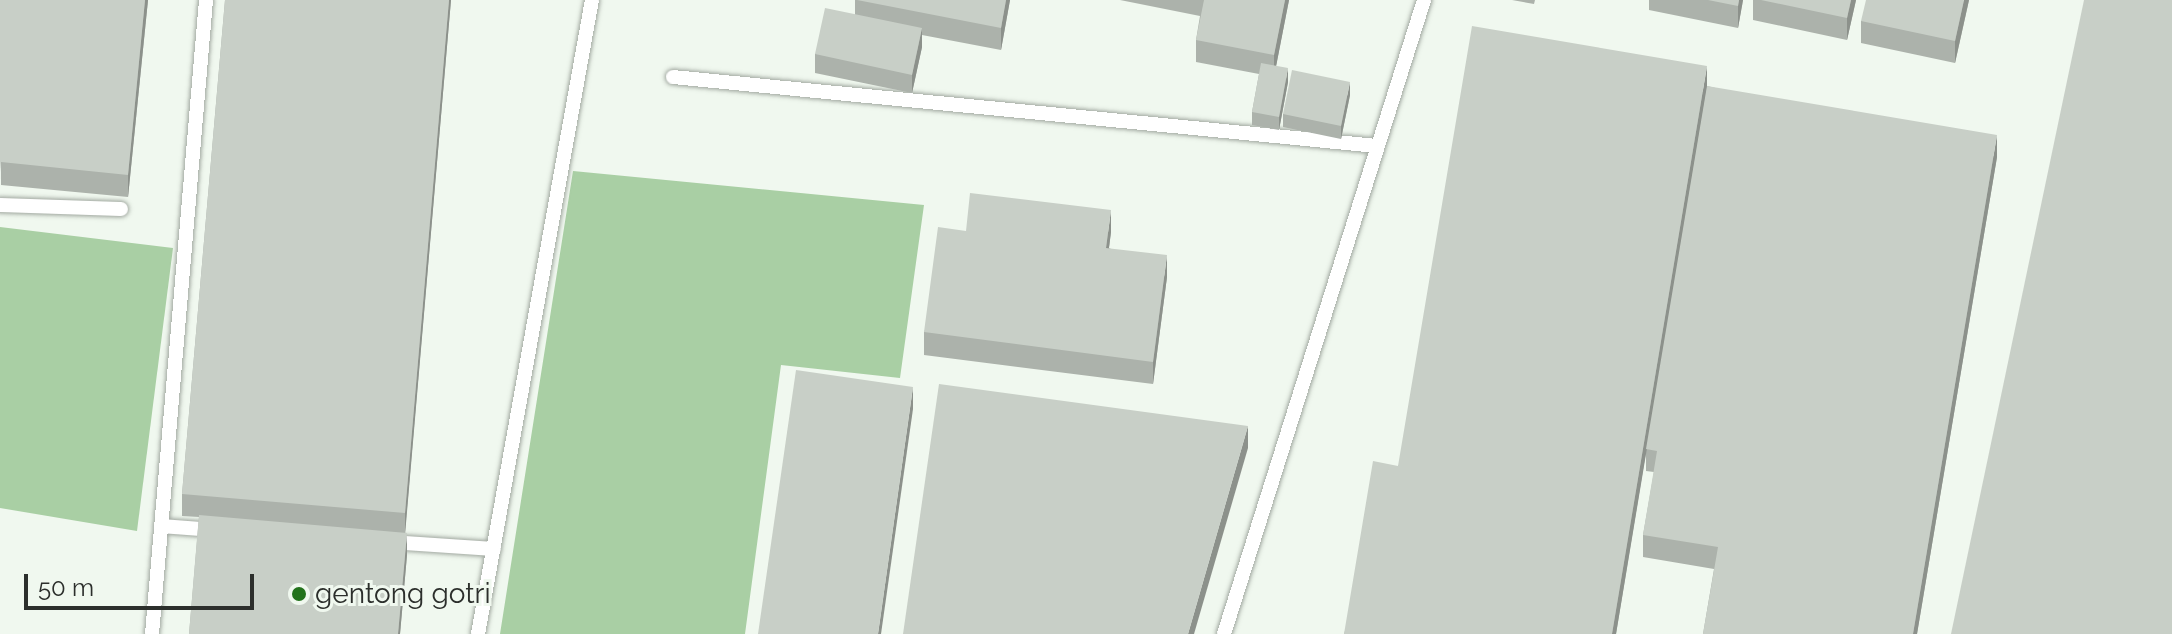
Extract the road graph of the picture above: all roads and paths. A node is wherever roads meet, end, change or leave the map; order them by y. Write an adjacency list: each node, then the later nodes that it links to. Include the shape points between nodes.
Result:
1 (206, 0): 8 (lane)
2 (592, 0): 11 (lane)
3 (1424, 0): 5 (lane)
4 (673, 77): 5 (lane)
5 (1377, 146): 14 (lane)
6 (0, 205): 7 (lane)
7 (121, 209)
8 (161, 526): 9 (lane); 12 (lane)
9 (240, 532)
10 (367, 540): 11 (lane)
11 (494, 549): 13 (lane)
12 (152, 634)
13 (478, 634)
14 (1224, 634)

